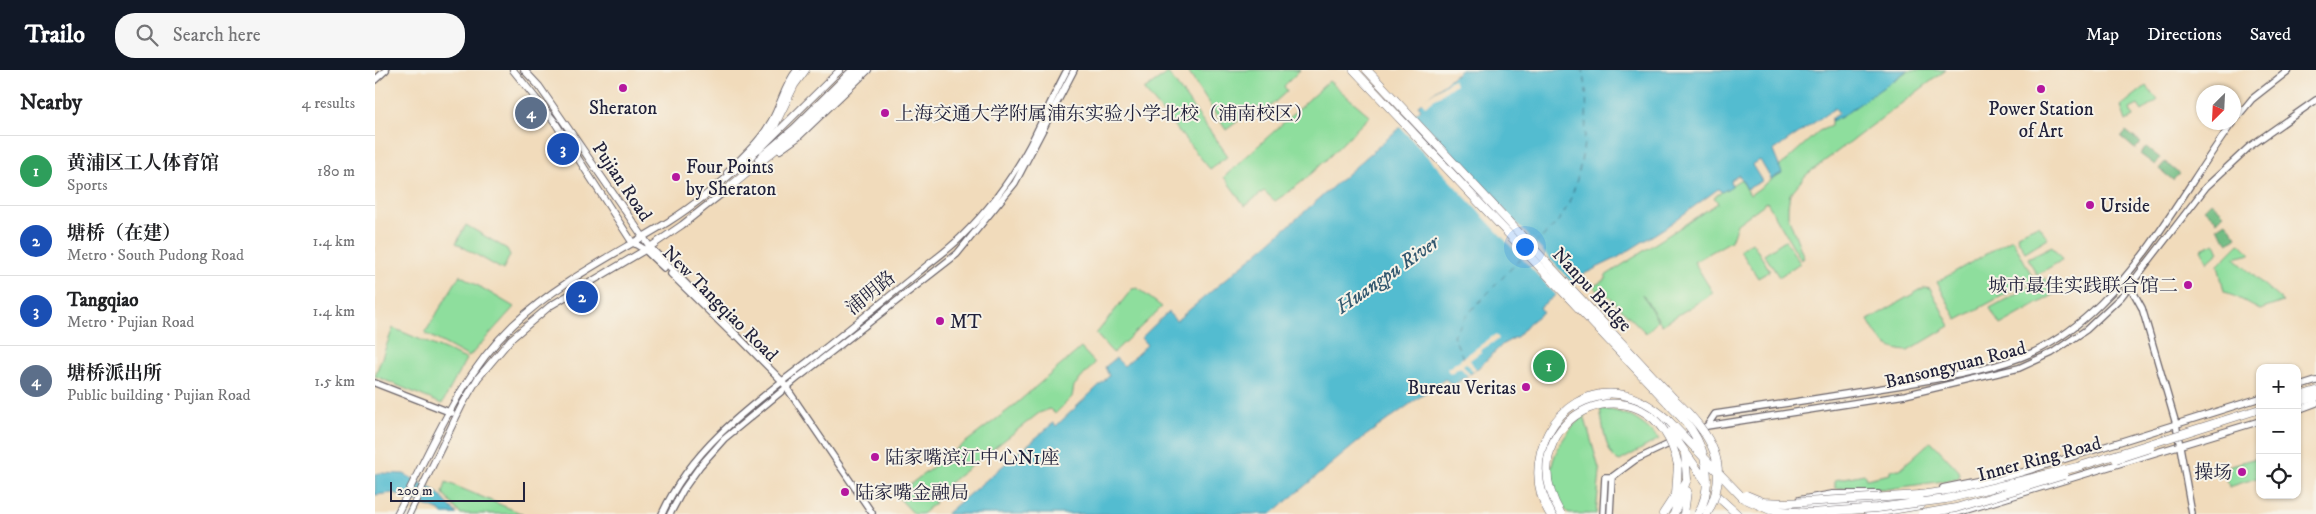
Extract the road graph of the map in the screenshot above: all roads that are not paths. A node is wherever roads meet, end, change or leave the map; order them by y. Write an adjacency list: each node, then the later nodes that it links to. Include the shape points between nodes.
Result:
1 (385, 70): 15 (main road)
2 (513, 70): 23 (main road, Pujian Road, via 554,121)
3 (524, 70): 22 (main road, Pujian Road, via 539,86)
4 (797, 70): 21 (main road, via 785,88 767,130)
5 (805, 70): 19 (highway, via 775,124)
6 (840, 70): 19 (main road)
7 (853, 70): 20 (main road)
8 (861, 70): 20 (highway, via 799,130)
9 (868, 70): 20 (main road, via 797,138)
10 (1067, 70): 28 (main road, 浦明路, via 1013,174 962,237)
11 (1074, 70): 31 (main road, 浦明路, via 1015,183 957,254)
12 (1354, 70): 72 (highway, Nanpu Bridge, bridge, via 1691,428 1700,444 1707,474 1705,502)
13 (1367, 70): 73 (highway, Nanpu Bridge, bridge, via 1709,438 1719,471)
14 (2289, 70): 17 (main road, Bansongyuan Road, via 2252,99)
15 (375, 80)
16 (2316, 100): 26 (main road, Bansongyuan Road, via 2249,147 2206,188)
17 (2241, 112)
18 (2227, 130): 25 (main road, Bansongyuan Road, via 2168,220)
19 (749, 158): 21 (main road)
20 (731, 186): 24 (main road)
21 (713, 190): 22 (main road)
22 (643, 237): 23 (main road); 24 (main road, Pujian Road)
23 (633, 242): 24 (main road, New Tangqiao Road); 40 (main road, via 547,297 514,324 470,374)
24 (647, 248): 28 (main road, New Tangqiao Road); 41 (main road, via 550,306 511,339 478,378)
25 (2125, 277): 26 (main road); 46 (main road, Bansongyuan Road, via 2080,323 2036,351 2012,361 1879,389 1715,414)
26 (2130, 286): 45 (main road, via 2144,315); 46 (main road, Bansongyuan Road, via 2086,330 2052,353 2019,368 1905,395)
27 (2316, 381): 30 (main road)
28 (780, 382): 31 (main road, New Tangqiao Road); 62 (main road, 浦明路, via 701,454 681,480)
29 (375, 384): 40 (main road)
30 (2301, 386)
31 (786, 389): 59 (main road, New Tangqiao Road); 63 (main road, 浦明路, via 724,439 700,466)
32 (2316, 391): 33 (highway)
33 (2301, 396)
34 (2316, 397): 36 (highway)
35 (2256, 399): 45 (main road)
36 (2301, 401)
37 (2316, 403): 38 (main road)
38 (2300, 409)
39 (2256, 410): 54 (highway, Inner Ring Road, bridge, via 2077,466)
40 (448, 411): 41 (main road); 61 (main road)
41 (456, 415): 58 (main road)
42 (2256, 415): 60 (highway, Inner Ring Road, bridge, via 1965,506)
43 (1668, 420): 50 (highway, bridge); 51 (highway, bridge, via 1684,453); 64 (highway, via 1642,402 1618,394 1591,396 1566,410 1546,435 1537,465 1541,494)
44 (2256, 422): 47 (main road)
45 (2176, 424): 47 (main road); 48 (main road)
46 (1707, 426): 49 (main road, Bansongyuan Road, via 1635,460)
47 (2180, 445): 55 (main road); 82 (main road)
48 (2008, 476): 52 (main road); 56 (main road, via 1928,491 1821,495)
49 (1609, 477): 67 (main road); 68 (main road)
50 (1723, 477): 52 (highway, bridge, via 1747,495 1771,503 1920,496); 54 (highway, Inner Ring Road, bridge, via 1737,494 1755,505 1782,511 1822,512)
51 (1687, 479): 70 (highway); 71 (highway)
52 (1976, 486): 57 (main road, via 1915,500)
53 (1716, 495): 65 (highway, bridge, via 1671,432 1651,412 1615,398 1600,399 1567,416 1549,439 1544,454 1545,489); 74 (highway); 75 (highway)
54 (1930, 503): 78 (highway, bridge)
55 (1983, 506): 80 (main road); 81 (main road)
56 (1782, 507): 57 (main road); 76 (main road)
57 (1814, 508): 77 (main road)
58 (410, 511)
59 (872, 513)
60 (1932, 513): 79 (highway, Inner Ring Road, bridge)
61 (397, 514)
62 (662, 514)
63 (670, 514)
64 (1550, 514)
65 (1556, 514)
66 (1561, 514): 69 (highway, bridge, via 1549,487 1548,464 1558,432 1568,421 1589,408 1605,403 1633,407 1648,415 1668,436 1678,466 1678,488)
67 (1603, 514)
68 (1610, 514)
69 (1665, 514)
70 (1674, 514)
71 (1684, 514)
72 (1698, 514)
73 (1707, 514)
74 (1730, 514)
75 (1737, 514)
76 (1771, 514)
77 (1776, 514)
78 (1868, 514)
79 (1922, 514)
80 (1953, 514)
81 (1965, 514)
82 (2192, 514)

